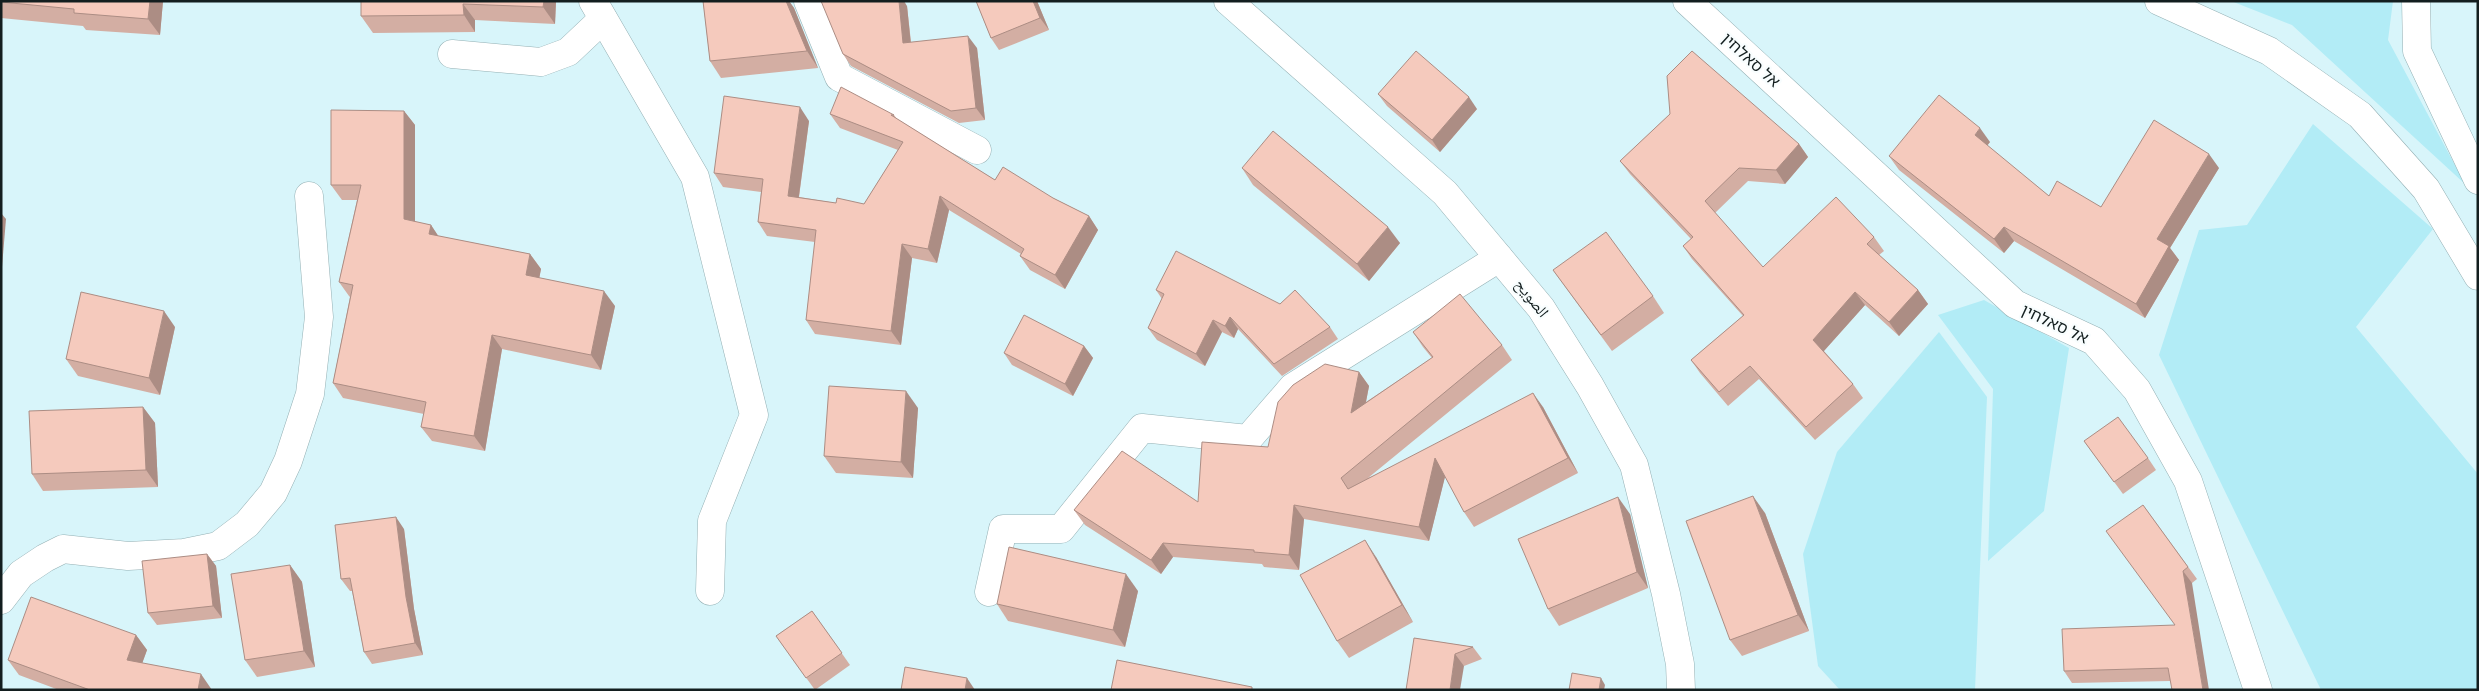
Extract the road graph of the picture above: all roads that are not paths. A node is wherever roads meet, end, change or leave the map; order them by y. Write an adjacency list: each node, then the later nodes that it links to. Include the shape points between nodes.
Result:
1 (808, 1): 8 (street, via 839,77)
2 (1228, 1): 11 (street, الصويح, via 1445,193)
3 (1687, 1): 17 (street, אל סאלחין, via 2015,304 2094,341 2137,390 2188,482)
4 (2159, 1): 12 (street, via 2269,51 2360,114 2426,189)
5 (2416, 1): 9 (street, via 2416,51)
6 (598, 10): 7 (street, via 568,52 541,62); 13 (street, via 695,177 754,415 712,521)
7 (452, 54)
8 (977, 150)
9 (2478, 180)
10 (309, 196): 15 (street, via 319,317 310,394 288,461 273,493 247,524 218,546 184,553 128,556 64,549 21,574)
11 (1499, 258): 14 (street, via 1293,387 1248,439 1142,428 1061,529 1003,529); 16 (street, الصويح, via 1541,308 1634,465 1666,594 1680,664)
12 (2478, 276)
13 (710, 591)
14 (989, 592)
15 (1, 600)
16 (1681, 690)
17 (2258, 690)

